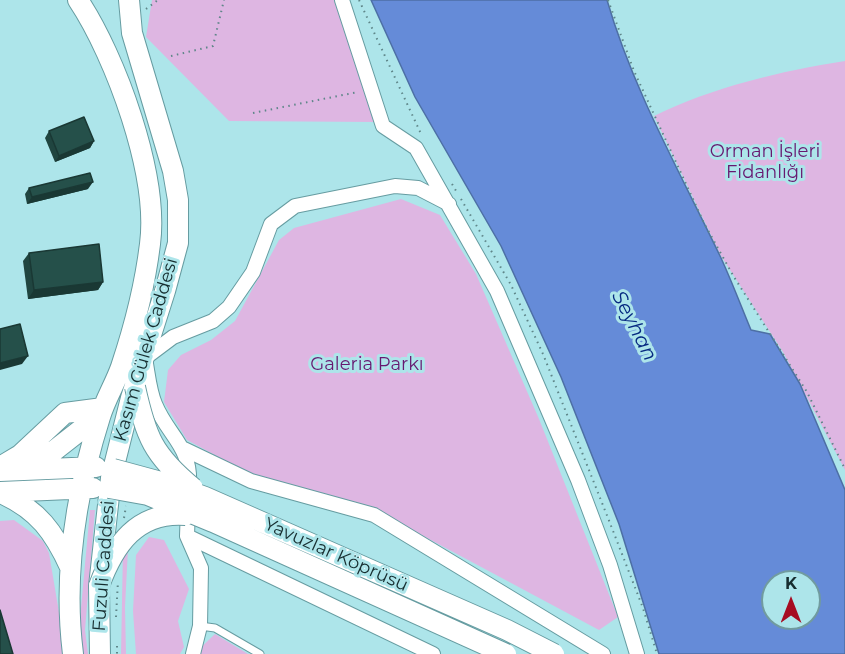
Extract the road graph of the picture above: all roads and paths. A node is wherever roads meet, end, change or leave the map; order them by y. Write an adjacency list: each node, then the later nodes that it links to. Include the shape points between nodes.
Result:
1 (78, 0): 14 (main road, Kasım Gülek Caddesi, via 93,22 141,150 150,241 126,350)
2 (129, 0): 12 (main road, Kasım Gülek Caddesi, via 132,33 178,200 178,232 168,282)
3 (145, 0): 4 (path, via 144,10)
4 (158, 0)
5 (224, 0): 8 (path, via 213,46)
6 (342, 0): 9 (street)
7 (608, 0): 16 (path, via 634,71 704,223 734,278 807,392)
8 (171, 56)
9 (373, 88): 10 (path); 11 (street, via 383,126 416,148)
10 (253, 113)
11 (449, 204): 12 (street, via 418,188 394,186 295,206 271,224 253,272 229,308 213,321 173,337); 36 (street, via 497,291 578,480 610,565)
12 (145, 358): 13 (main road, Kasım Gülek Caddesi); 15 (street, via 154,402)
13 (135, 387): 19 (main road, Kasım Gülek Caddesi); 21 (main road, bridge, via 152,444)
14 (102, 411): 17 (main road, via 55,450); 18 (main road, Kasım Gülek Caddesi)
15 (184, 449): 22 (street, via 189,477); 35 (street, via 251,481 374,515)
16 (845, 469)
17 (4, 470): 18 (main road)
18 (83, 475): 19 (main road, Yavuzlar Köprüsü); 20 (main road); 23 (main road, Fuzuli Caddesi)
19 (111, 478): 21 (main road, Yavuzlar Köprüsü, bridge, via 172,485); 24 (main road, Fuzuli Caddesi)
20 (0, 492): 23 (main road, via 44,521)
21 (201, 506): 24 (main road, bridge, via 161,515 126,536 108,560); 33 (main road, Yavuzlar Köprüsü, bridge); 34 (main road, Yavuzlar Köprüsü, bridge, via 507,630)
22 (187, 536): 25 (street, via 201,568); 26 (street)
23 (70, 567): 27 (main road, Fuzuli Caddesi)
24 (99, 586): 28 (main road, Fuzuli Caddesi)
25 (200, 626): 29 (street); 30 (lane, via 215,628)
26 (405, 642): 31 (street); 32 (street)
27 (73, 654)
28 (100, 654)
29 (193, 654)
30 (261, 654)
31 (397, 654)
32 (433, 654)
33 (506, 654)
34 (554, 654)
35 (603, 654)
36 (637, 654)

